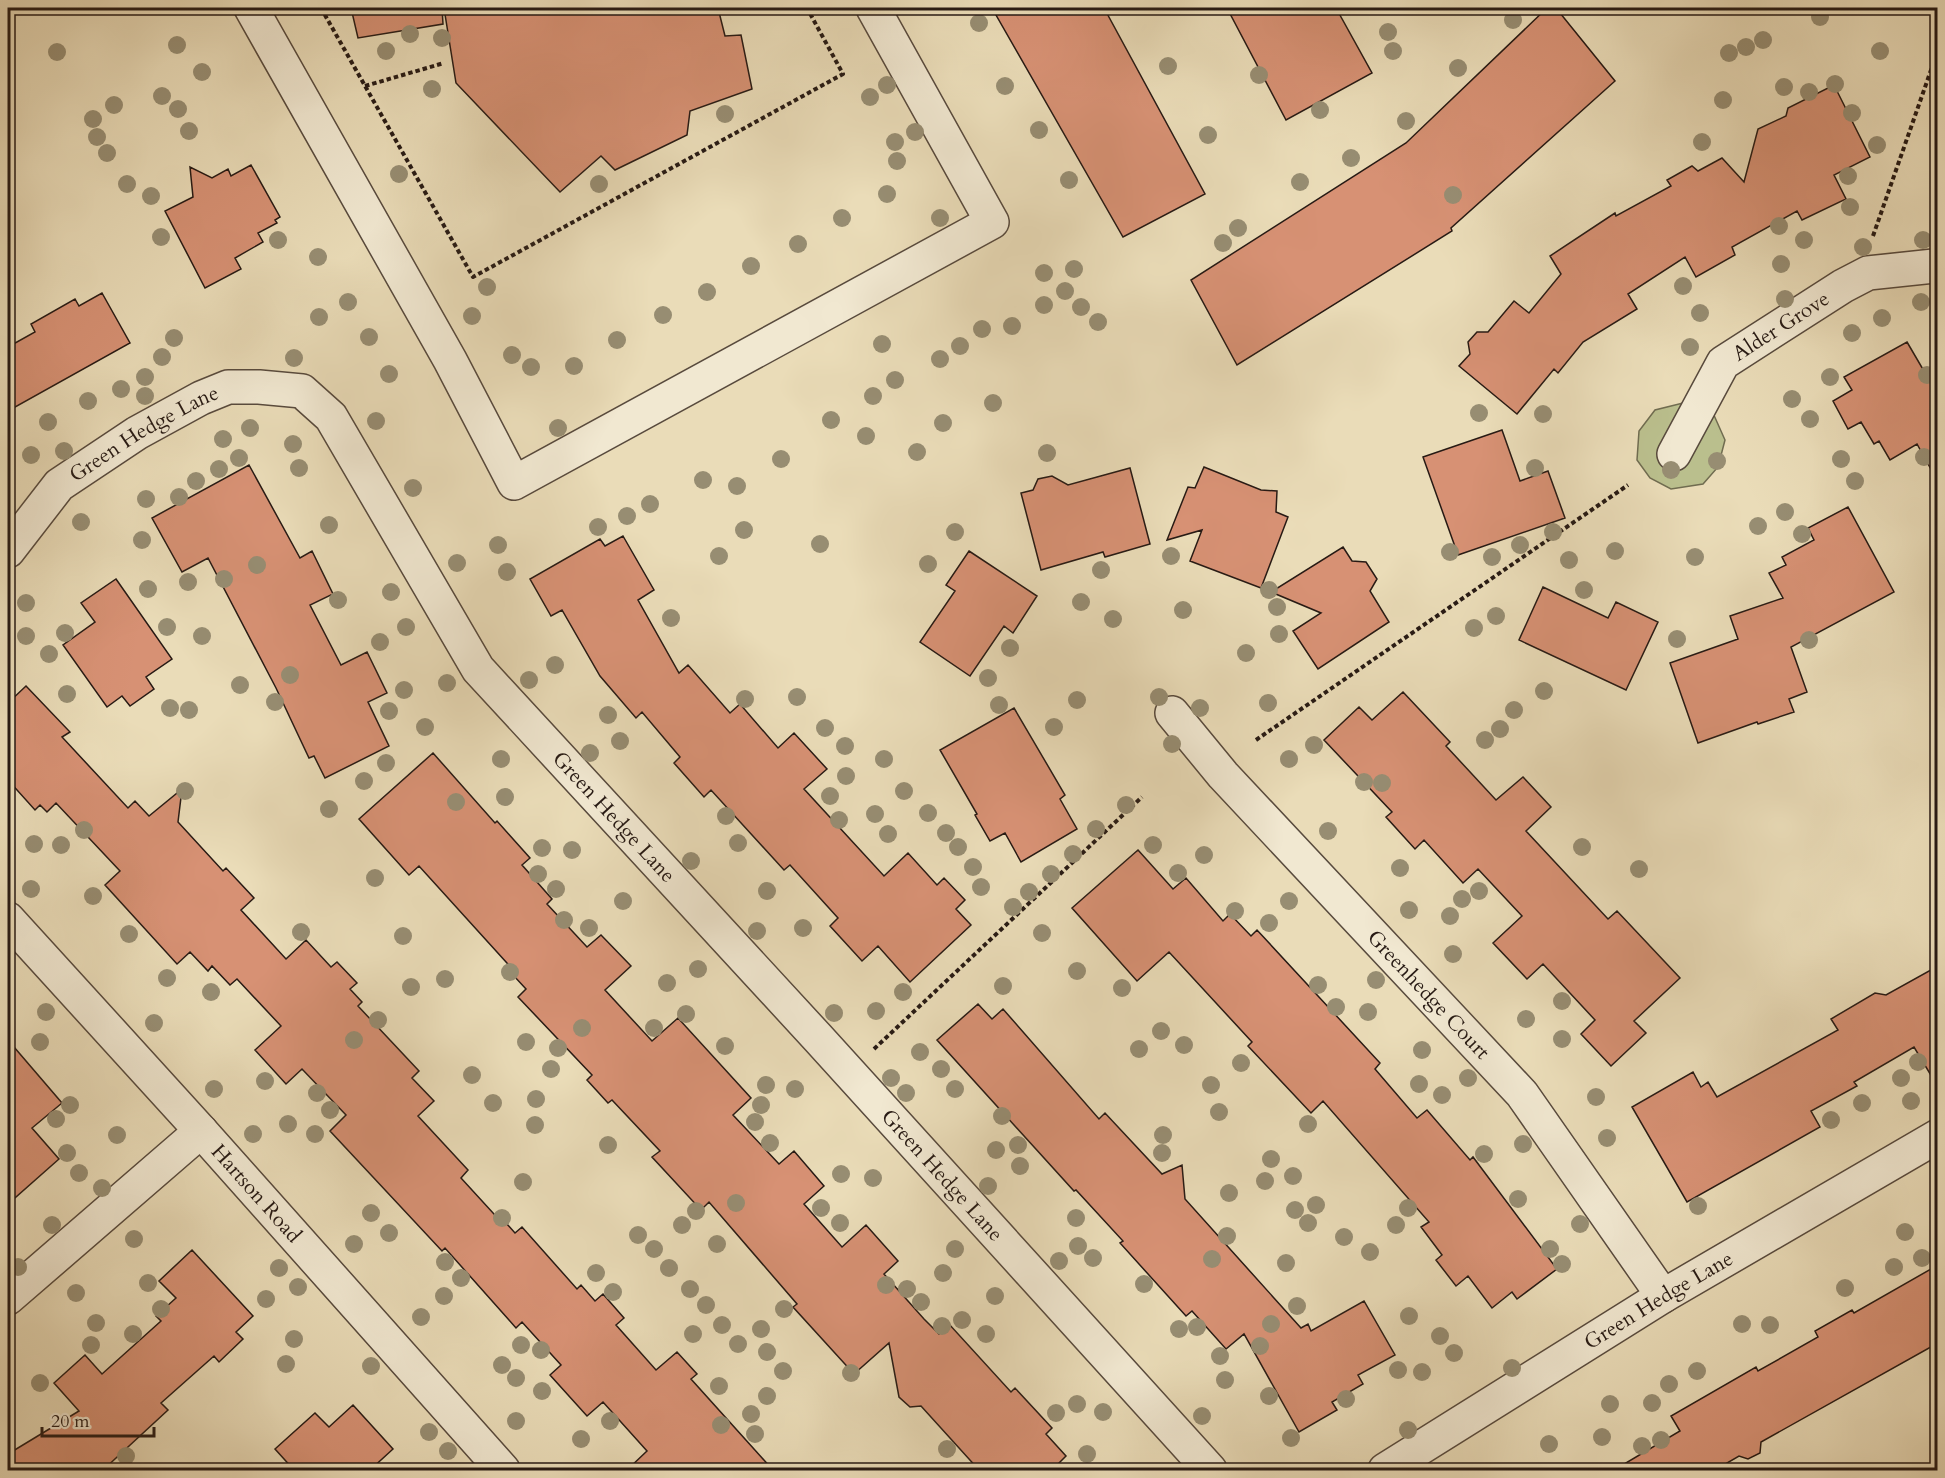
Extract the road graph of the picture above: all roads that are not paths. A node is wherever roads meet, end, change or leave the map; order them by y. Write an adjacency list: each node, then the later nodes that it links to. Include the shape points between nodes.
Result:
1 (251, 8): 2 (street, via 450,360 514,483 992,222)
2 (873, 8)
3 (1938, 268): 4 (street, Alder Grove, via 1868,273 1723,363)
4 (1674, 454)
5 (8, 551): 13 (street, Green Hedge Lane, via 59,485 137,433 201,398 228,387 302,391 331,417 478,669)
6 (1172, 713): 10 (street, Greenhedge Court, via 1223,775 1522,1094)
7 (8, 919): 8 (street, Hartson Road)
8 (201, 1131): 11 (street); 12 (street, Hartson Road)
9 (1938, 1136): 10 (street, Green Hedge Lane)
10 (1663, 1296): 14 (street, Green Hedge Lane)
11 (8, 1299)
12 (503, 1470)
13 (1210, 1470)
14 (1385, 1470)

